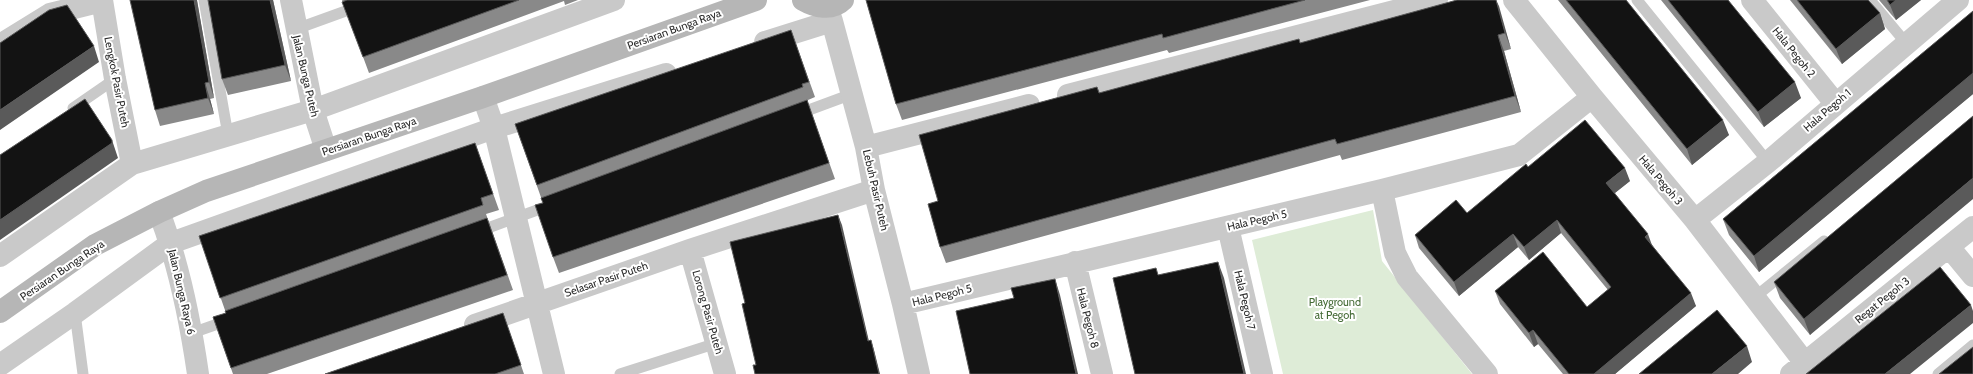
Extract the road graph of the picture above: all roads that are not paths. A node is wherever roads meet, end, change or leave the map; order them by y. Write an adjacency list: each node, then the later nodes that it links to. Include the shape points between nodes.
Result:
1 (204, 0): 29 (lane)
2 (291, 0): 15 (street, Jalan Bunga Puteh)
3 (376, 0): 15 (lane)
4 (614, 0): 25 (street)
5 (756, 0): 22 (street, Persiaran Bunga Raya)
6 (803, 0): 14 (street, via 813,6)
7 (1437, 0): 30 (street)
8 (1514, 0): 23 (street, Hala Pegoh 3)
9 (1637, 0): 32 (lane)
10 (1752, 0): 24 (street, Hala Pegoh 2)
11 (1870, 0): 16 (lane)
12 (1958, 0): 16 (street, Hala Pegoh 1)
13 (102, 1): 17 (street, via 50,14); 20 (street, Lengkok Pasir Puteh)
14 (834, 9): 18 (street); 21 (street, Lebuh Pasir Puteh)
15 (296, 29): 25 (street, Jalan Bunga Puteh)
16 (1906, 44): 24 (street, Hala Pegoh 1)
17 (0, 45)
18 (750, 47)
19 (682, 68): 28 (street)
20 (115, 79): 26 (lane); 33 (street, Lengkok Pasir Puteh)
21 (852, 94): 27 (lane); 30 (street, Lebuh Pasir Puteh)
22 (483, 97): 28 (street); 31 (street, Persiaran Bunga Raya)
23 (1592, 97): 35 (street, Hala Pegoh 5, via 1519,155); 39 (street, Hala Pegoh 3)
24 (1835, 103): 32 (street, Hala Pegoh 1)
25 (313, 110): 29 (street); 31 (street, Jalan Bunga Puteh)
26 (64, 114)
27 (785, 119)
28 (494, 128): 38 (street); 44 (street)
29 (228, 135): 33 (street)
30 (866, 147): 34 (street, Lebuh Pasir Puteh)
31 (326, 150): 37 (street, Persiaran Bunga Raya, via 206,191)
32 (1768, 162): 39 (street, Hala Pegoh 1)
33 (132, 164): 47 (street)
34 (874, 190): 46 (street, Selasar Pasir Puteh); 52 (street, Lebuh Pasir Puteh)
35 (1382, 190): 40 (street, Hala Pegoh 5); 70 (street, via 1395,253 1408,277)
36 (561, 201): 38 (lane)
37 (159, 212): 44 (street, Jalan Bunga Raya 6); 53 (street, Persiaran Bunga Raya, via 95,245)
38 (516, 218): 43 (lane); 51 (street)
39 (1695, 220): 50 (street, Hala Pegoh 3)
40 (1228, 227): 48 (street, Hala Pegoh 5); 69 (street, Hala Pegoh 7)
41 (1973, 227): 45 (street, Regat Pegoh 3)
42 (1834, 233): 50 (lane)
43 (463, 237)
44 (171, 243): 54 (street); 57 (street, Jalan Bunga Raya 6)
45 (1949, 247): 49 (street); 61 (street, Regat Pegoh 3)
46 (690, 250): 51 (street, Selasar Pasir Puteh); 58 (street, Lorong Pasir Puteh)
47 (0, 256)
48 (1075, 262): 52 (street, Hala Pegoh 5); 68 (street, Hala Pegoh 8)
49 (1973, 276)
50 (1755, 297): 61 (street, Hala Pegoh 3)
51 (536, 304): 56 (street, Selasar Pasir Puteh); 64 (street)
52 (903, 304): 67 (street, Lebuh Pasir Puteh)
53 (0, 312)
54 (75, 313): 60 (street); 62 (lane)
55 (238, 317): 57 (lane)
56 (456, 332)
57 (192, 333): 63 (street, Jalan Bunga Raya 6)
58 (717, 343): 65 (lane); 66 (street, Lorong Pasir Puteh)
59 (1973, 345): 71 (lane)
60 (0, 365)
61 (1798, 368)
62 (83, 374)
63 (198, 374)
64 (554, 374)
65 (620, 374)
66 (725, 374)
67 (919, 374)
68 (1102, 374)
69 (1262, 374)
70 (1487, 374)
71 (1938, 374)

